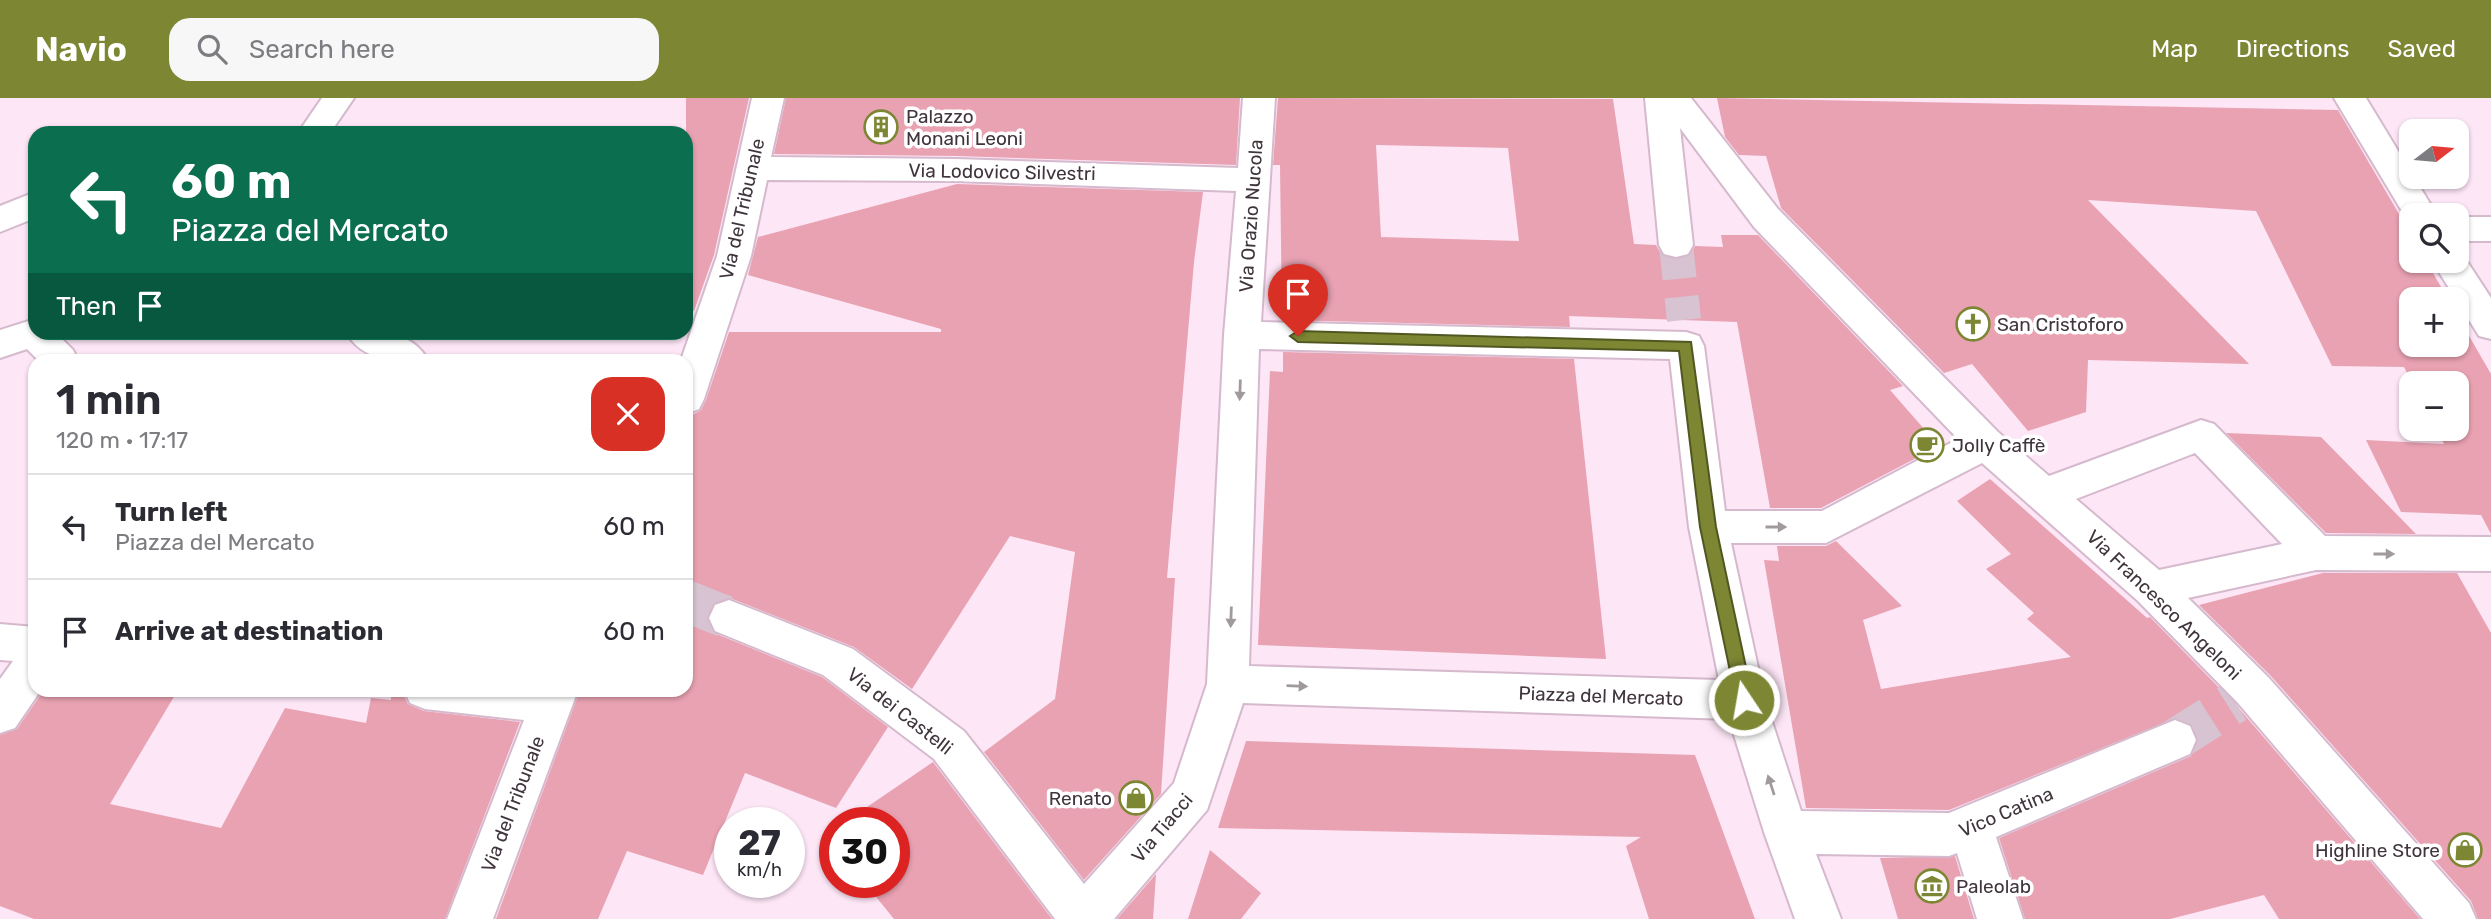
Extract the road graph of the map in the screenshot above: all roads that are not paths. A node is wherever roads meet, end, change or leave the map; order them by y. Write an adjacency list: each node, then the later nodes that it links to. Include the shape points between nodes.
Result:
1 (338, 98): 7 (street)
2 (768, 98): 8 (street, Via del Tribunale)
3 (1259, 98): 9 (street, Via Orazio Nucola)
4 (1661, 98): 15 (street)
5 (1674, 98): 26 (street, Via Francesco Angeloni, via 1766,218)
6 (2350, 98): 10 (street)
7 (319, 126)
8 (751, 168): 9 (street, Via Lodovico Silvestri); 25 (street, Via del Tribunale, via 734,256)
9 (1254, 180): 19 (street, Via Orazio Nucola)
10 (2414, 203)
11 (28, 207): 12 (street)
12 (0, 220)
13 (2469, 229): 14 (street)
14 (2491, 229)
15 (1676, 246)
16 (2457, 273): 17 (street)
17 (2491, 326)
18 (28, 335): 22 (street)
19 (1242, 335): 28 (street, via 1685,333); 36 (street, one-way to 36)
20 (41, 340): 23 (street)
21 (376, 340): 24 (street)
22 (0, 344)
23 (54, 354)
24 (400, 354)
25 (693, 378)
26 (1985, 443): 27 (street, Via Francesco Angeloni); 28 (street, one-way to 26, via 1826,527)
27 (2046, 495): 29 (street, via 2201,435); 31 (street, Via Francesco Angeloni)
28 (1708, 527): 38 (street)
29 (2316, 553): 30 (street, one-way to 30); 31 (street)
30 (2491, 554)
31 (2152, 589): 47 (street, Via Francesco Angeloni, via 2244,696)
32 (729, 618): 44 (street, Via dei Castelli, via 838,662 949,745)
33 (0, 642): 34 (street)
34 (28, 644)
35 (28, 674): 39 (street)
36 (1228, 684): 38 (street, Piazza del Mercato, one-way to 38); 44 (street, Via Tiacci, via 1192,795)
37 (554, 697): 43 (street, Via del Tribunale)
38 (1744, 700): 42 (street, one-way to 38)
39 (0, 714)
40 (2175, 740): 41 (street, Vico Catina)
41 (1971, 828): 42 (street, Vico Catina, via 1949,835); 46 (street)
42 (1786, 832): 45 (street)
43 (470, 919)
44 (1084, 919)
45 (1818, 919)
46 (2000, 919)
47 (2453, 919)

